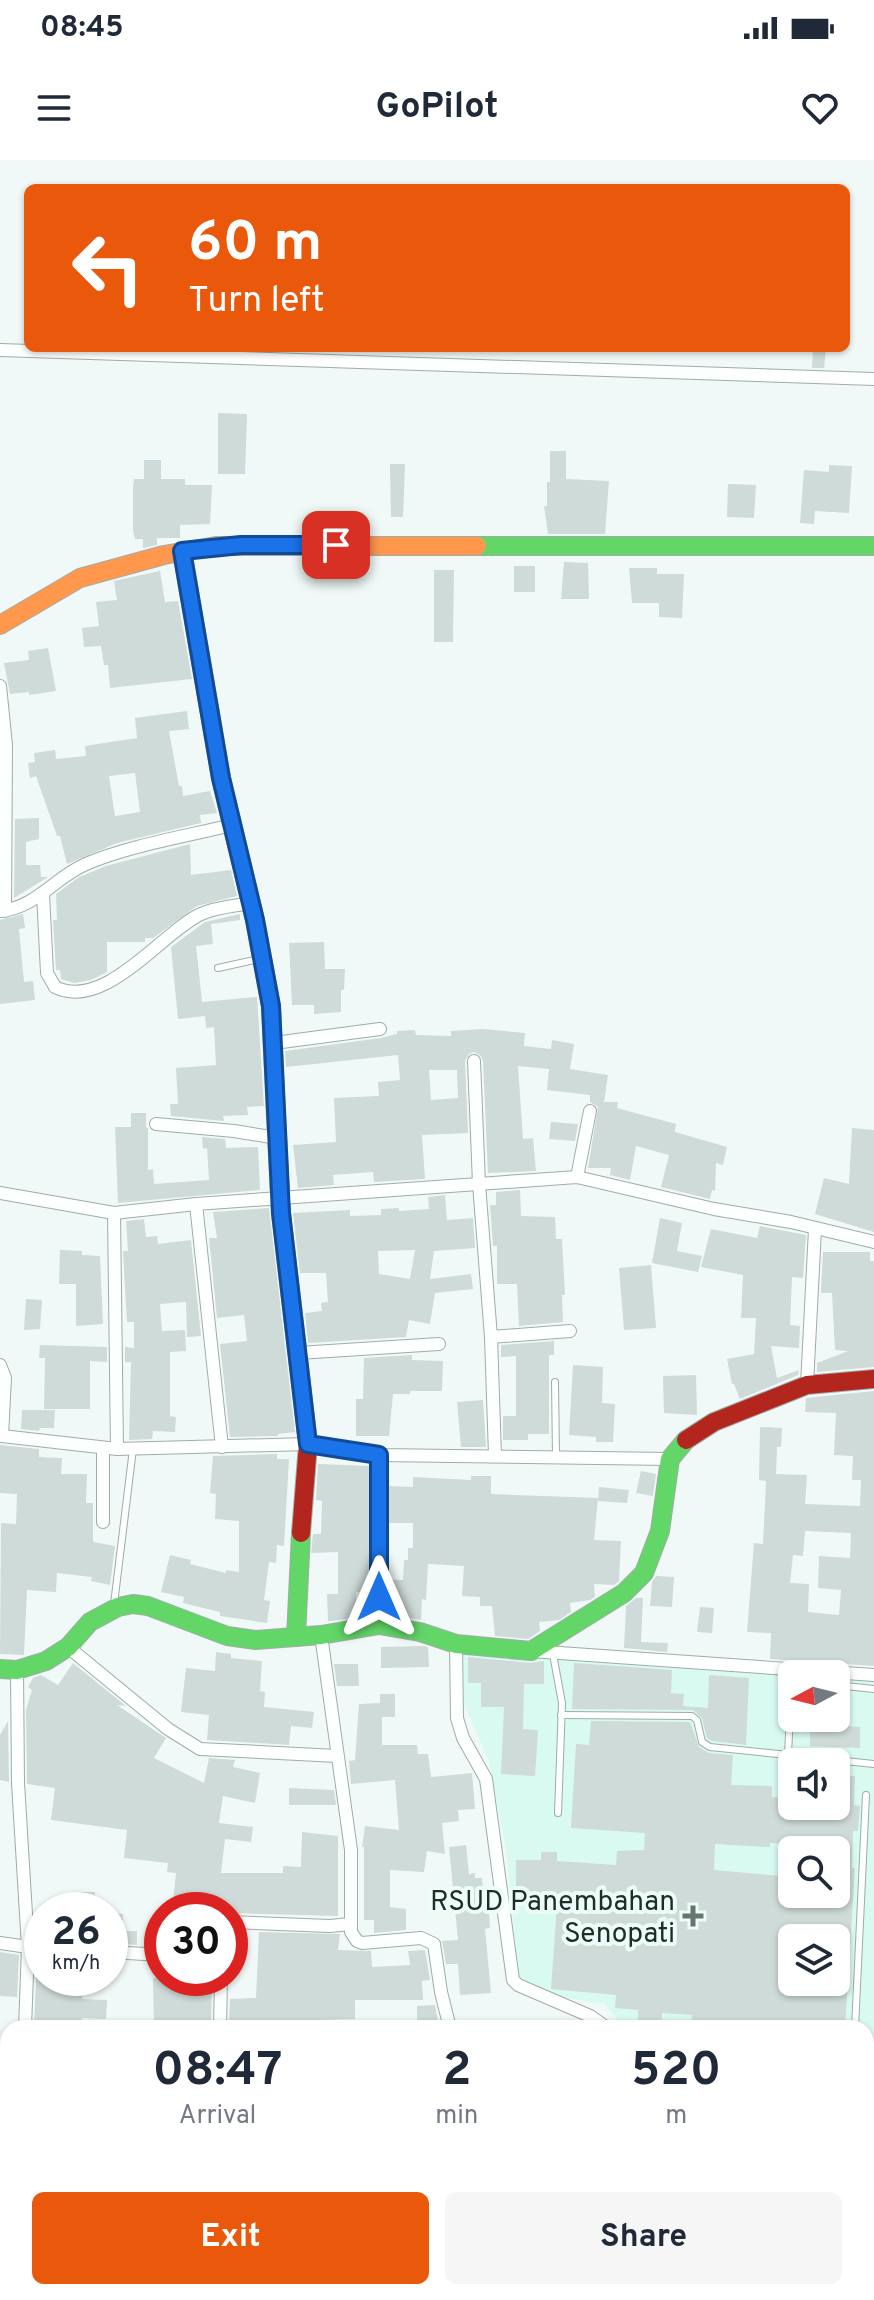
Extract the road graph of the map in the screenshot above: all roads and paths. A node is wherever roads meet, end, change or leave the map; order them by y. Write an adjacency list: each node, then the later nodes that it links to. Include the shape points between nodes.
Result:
1 (0, 350): 2 (street)
2 (24, 351)
3 (60, 352): 4 (street)
4 (874, 379)
5 (874, 546): 6 (street, via 241,545)
6 (182, 551): 7 (street, via 80,578); 9 (street)
7 (0, 625)
8 (0, 686): 12 (street, via 6,745)
9 (232, 825): 10 (street, via 97,859); 11 (street)
10 (43, 894): 11 (street, via 47,973 55,987 69,991 96,987 128,970 203,913); 12 (street)
11 (251, 903): 13 (street)
12 (3, 911)
13 (262, 958): 14 (lane); 16 (street)
14 (218, 968)
15 (380, 1029): 16 (street)
16 (274, 1043): 20 (street)
17 (474, 1061): 22 (street)
18 (590, 1111): 21 (street)
19 (156, 1124): 20 (street)
20 (277, 1138): 24 (street)
21 (577, 1177): 22 (street); 27 (street)
22 (479, 1184): 24 (street); 30 (street)
23 (0, 1193): 26 (street)
24 (281, 1199): 25 (street); 32 (street)
25 (196, 1204): 26 (street); 39 (street)
26 (114, 1213): 40 (street)
27 (815, 1229): 28 (street); 36 (street)
28 (874, 1242)
29 (570, 1331): 30 (street)
30 (491, 1337): 43 (street)
31 (439, 1344): 32 (street)
32 (298, 1353): 38 (street)
33 (0, 1365): 37 (street, via 5,1378)
34 (874, 1379): 36 (street)
35 (555, 1382): 44 (lane)
36 (807, 1385): 45 (street, via 714,1422 690,1436)
37 (1, 1436): 40 (street)
38 (308, 1444): 39 (street); 42 (street); 50 (street)
39 (222, 1447): 41 (street)
40 (110, 1448): 41 (street); 46 (street)
41 (133, 1449): 47 (lane)
42 (379, 1455): 43 (street); 48 (street)
43 (495, 1456): 44 (street)
44 (556, 1456): 45 (street)
45 (670, 1459): 53 (street, via 660,1531 644,1573 624,1593)
46 (103, 1522)
47 (113, 1609): 50 (street, via 148,1606 227,1636); 52 (street, via 90,1622)
48 (379, 1625): 49 (street); 51 (street)
49 (321, 1635): 50 (street); 61 (street)
50 (296, 1637)
51 (456, 1644): 53 (street); 76 (street, via 457,1718 486,1779 513,1980)
52 (68, 1647): 55 (street, via 31,1667); 61 (street, via 200,1749)
53 (531, 1651): 54 (street)
54 (553, 1654): 56 (street); 59 (lane)
55 (8, 1669): 66 (street)
56 (874, 1675)
57 (850, 1686): 58 (lane)
58 (874, 1689)
59 (561, 1715): 60 (lane, via 692,1716 705,1746); 65 (lane)
60 (778, 1752)
61 (337, 1756): 68 (street, via 351,1850)
62 (850, 1761): 63 (lane)
63 (874, 1764)
64 (866, 1795): 77 (lane)
65 (558, 1813)
66 (25, 1892)
67 (248, 1923): 68 (street)
68 (350, 1924): 75 (street, via 362,1943 421,1938 434,1944)
69 (0, 1943): 70 (street)
70 (24, 1946)
71 (26, 1996): 73 (street)
72 (221, 1996): 74 (street)
73 (25, 2020)
74 (220, 2020)
75 (448, 2020)
76 (596, 2020)
77 (855, 2020)

